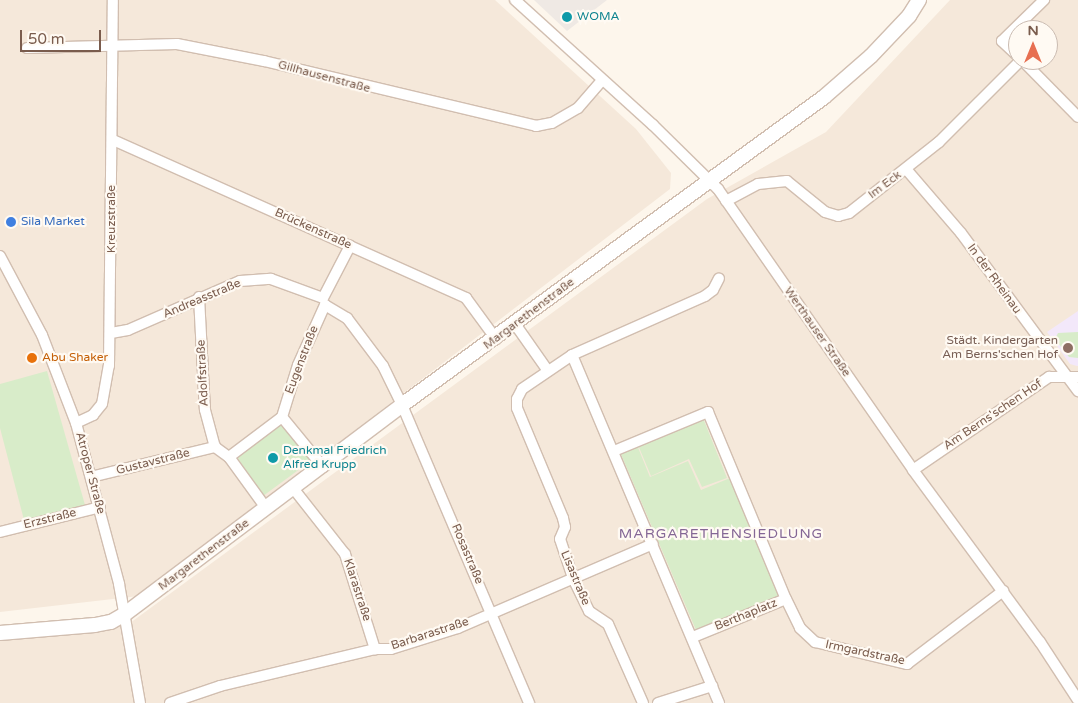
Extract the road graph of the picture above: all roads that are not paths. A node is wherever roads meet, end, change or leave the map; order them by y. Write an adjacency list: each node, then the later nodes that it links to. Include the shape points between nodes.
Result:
1 (113, 0): 7 (street, Kreuzstraße)
2 (515, 0): 12 (street, Werthauser Straße)
3 (919, 0): 16 (main road, Margarethenstraße, via 871,56 824,97)
4 (1044, 0): 5 (street)
5 (1024, 20)
6 (1008, 35): 8 (street, via 1002,41)
7 (113, 45): 9 (street, Gillhausenstraße); 12 (street, Gillhausenstraße, via 177,44 264,61 536,126 552,124 578,108); 14 (street, Kreuzstraße)
8 (1008, 47)
9 (28, 48)
10 (1012, 70): 15 (street, Im Eck, via 939,142)
11 (1032, 70): 13 (street)
12 (602, 80): 16 (street, Werthauser Straße)
13 (1078, 117)
14 (113, 140): 18 (street, Brückenstraße); 26 (street, Kreuzstraße)
15 (906, 169): 17 (street, Im Eck, via 849,212 838,216 825,212 787,181 758,184); 30 (street, In der Rheinau, via 961,233)
16 (710, 180): 17 (street, Werthauser Straße); 25 (main road, Margarethenstraße)
17 (726, 201): 40 (street, Werthauser Straße)
18 (350, 246): 24 (street, Eugenstraße); 27 (street, Brückenstraße, via 466,298)
19 (0, 256): 20 (street, Atroper Straße)
20 (11, 276): 22 (street); 35 (street, Atroper Straße, via 42,335)
21 (719, 278): 28 (street, Lisastraße, via 713,290 705,296)
22 (0, 279)
23 (199, 297): 24 (street, Andreasstraße, via 240,281 272,279); 26 (street, Andreasstraße, via 128,330); 36 (street, Adolfstraße, via 205,410)
24 (324, 302): 33 (street, Andreasstraße, via 347,318 358,331 383,366); 34 (street, Eugenstraße, via 298,365)
25 (515, 324): 27 (main road, Margarethenstraße); 29 (street)
26 (111, 333): 35 (street, Kreuzstraße, via 108,384 102,404 93,415)
27 (496, 339): 33 (main road, Margarethenstraße)
28 (572, 355): 29 (street, Lisastraße); 37 (street)
29 (548, 371): 47 (street, Lisastraße, via 522,389 517,408 564,518 565,527 560,540)
30 (1065, 376): 31 (street, Am Berns'schen Hof); 32 (street, In der Rheinau); 40 (street, Am Berns'schen Hof, via 1050,377)
31 (1078, 377)
32 (1078, 391)
33 (402, 405): 39 (main road, Margarethenstraße); 50 (street, Rosastraße)
34 (282, 417): 38 (street); 39 (street)
35 (76, 423): 41 (street, Atroper Straße)
36 (214, 447): 38 (street); 41 (street, Gustavstraße)
37 (614, 451): 46 (street); 49 (street, Berthaplatz, via 708,412)
38 (228, 457): 44 (street)
39 (323, 467): 42 (main road, Margarethenstraße)
40 (913, 470): 48 (street, Werthauser Straße)
41 (91, 478): 43 (street, Atroper Straße)
42 (293, 488): 44 (main road, Margarethenstraße); 54 (street, Klarastraße, via 345,554)
43 (100, 507): 45 (street, Erzstraße); 51 (street, Atroper Straße)
44 (266, 508): 51 (main road, Margarethenstraße)
45 (0, 532)
46 (653, 544): 47 (street, Barbarastraße); 53 (street)
47 (572, 578): 50 (street, Barbarastraße); 60 (street, Lisastraße, via 589,611 608,624)
48 (1004, 591): 49 (street, Irmgardstraße, via 907,664 815,642 800,628); 56 (street, Werthauser Straße)
49 (786, 599): 53 (street, Berthaplatz)
50 (492, 612): 54 (street, Barbarastraße, via 458,628); 59 (street, Rosastraße)
51 (125, 614): 52 (main road, Margarethenstraße, via 111,622); 57 (street, Atroper Straße)
52 (0, 633)
53 (693, 637): 55 (street)
54 (375, 650): 58 (street, Barbarastraße, via 220,686)
55 (712, 686): 61 (street); 62 (street)
56 (1078, 700)
57 (140, 703)
58 (170, 703)
59 (529, 703)
60 (643, 703)
61 (658, 703)
62 (719, 703)

